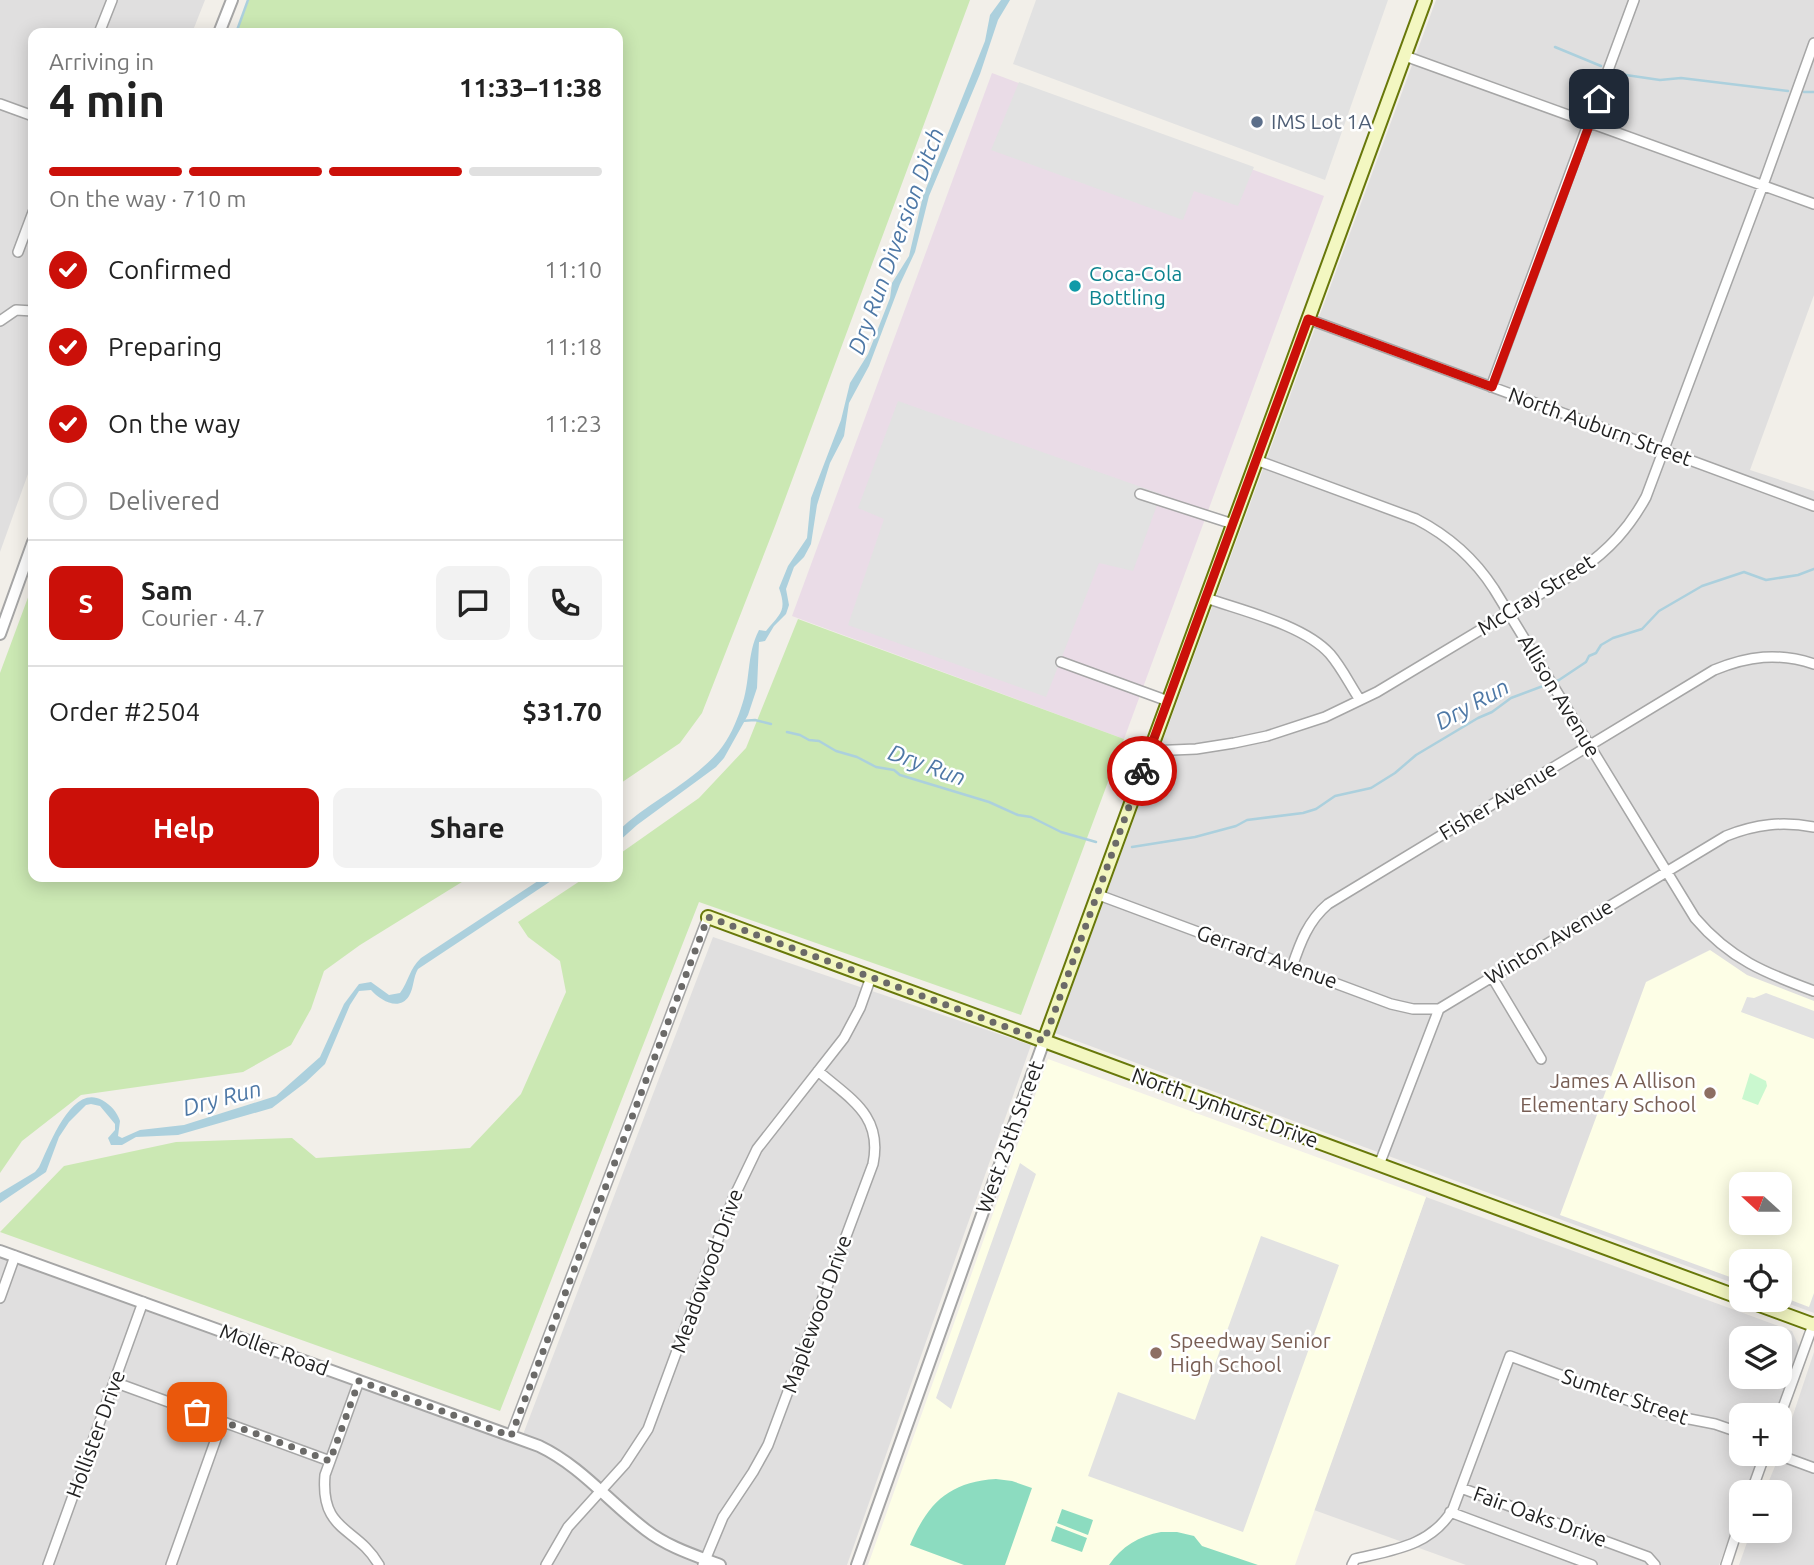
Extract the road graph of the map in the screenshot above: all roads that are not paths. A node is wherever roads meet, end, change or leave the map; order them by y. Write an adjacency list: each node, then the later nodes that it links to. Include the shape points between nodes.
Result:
1 (112, 0): 5 (street)
2 (232, 0): 6 (street)
3 (1425, 0): 8 (main road, West 25th Street)
4 (1634, 0): 11 (street)
5 (101, 28)
6 (221, 28)
7 (1814, 43): 12 (street, McCray Street)
8 (1405, 56): 11 (street); 17 (main road, West 25th Street)
9 (0, 104): 10 (street)
10 (28, 114)
11 (1590, 124): 12 (street); 19 (street)
12 (1763, 185): 13 (street); 20 (street, McCray Street)
13 (1814, 204)
14 (28, 225): 15 (street)
15 (18, 252)
16 (28, 311): 18 (street, via 16,310)
17 (1308, 319): 19 (street, North Auburn Street); 21 (main road, West 25th Street)
18 (0, 321)
19 (1492, 387): 20 (street, North Auburn Street)
20 (1663, 451): 23 (street, North Auburn Street); 27 (street, McCray Street, via 1642,505 1611,546)
21 (1256, 460): 24 (main road, West 25th Street); 27 (street, Allison Avenue, via 1401,512 1438,531 1477,565)
22 (1140, 494): 24 (street)
23 (1814, 506)
24 (1233, 524): 26 (main road, West 25th Street)
25 (28, 556): 28 (street)
26 (1206, 598): 31 (street, via 1313,639 1335,660); 32 (main road, West 25th Street)
27 (1509, 613): 31 (street, McCray Street); 33 (street, Allison Avenue)
28 (0, 634)
29 (1060, 662): 32 (street)
30 (1814, 664): 33 (street, Fisher Avenue, via 1773,656 1726,665)
31 (1360, 700): 34 (street, McCray Street, via 1267,736 1196,749)
32 (1168, 701): 34 (main road, West 25th Street)
33 (1589, 746): 36 (street, Allison Avenue); 39 (street, Fisher Avenue, via 1328,904 1310,923)
34 (1149, 751): 37 (main road, West 25th Street)
35 (1814, 827): 36 (street, Winton Avenue, via 1783,823 1747,828)
36 (1665, 872): 41 (street, Winton Avenue); 42 (street, Allison Avenue, via 1695,918 1726,949 1763,971)
37 (1096, 894): 39 (street, Gerrard Avenue); 44 (main road, West 25th Street)
38 (708, 917): 40 (main road, North Lynhurst Drive); 60 (street)
39 (1292, 967): 43 (street, Gerrard Avenue, via 1396,1005)
40 (871, 977): 44 (main road, North Lynhurst Drive); 46 (street, Meadowood Drive, via 846,1033)
41 (1492, 977): 43 (street, Winton Avenue); 45 (street)
42 (1814, 991)
43 (1439, 1009): 47 (street)
44 (1044, 1041): 47 (main road, North Lynhurst Drive); 75 (street, West 25th Street)
45 (1541, 1059)
46 (818, 1071): 65 (street, Meadowood Drive, via 769,1131 747,1167 651,1421 632,1454); 68 (street, Maplewood Drive, via 870,1120 876,1137 873,1164 768,1445 723,1517)
47 (1379, 1165): 50 (main road, North Lynhurst Drive)
48 (0, 1251): 49 (street, Moller Road)
49 (15, 1256): 51 (street); 52 (street, Moller Road)
50 (1729, 1294)
51 (0, 1298)
52 (143, 1302): 55 (street, Hollister Drive); 56 (street, Moller Road)
53 (1780, 1312): 54 (main road)
54 (1814, 1324): 57 (street)
55 (114, 1381): 58 (street); 70 (street, Hollister Drive)
56 (359, 1381): 60 (street, Moller Road); 62 (street)
57 (1785, 1403)
58 (222, 1422): 62 (street); 71 (street)
59 (1729, 1429): 64 (street, Sumter Street, via 1664,1414 1510,1356)
60 (511, 1436): 65 (street, Moller Road, via 565,1460)
61 (1792, 1460): 63 (street)
62 (330, 1461): 72 (street, via 324,1488 330,1512)
63 (1814, 1468)
64 (1461, 1488): 66 (street); 78 (street, Fair Oaks Drive, via 1648,1557)
65 (601, 1490): 68 (street, Moller Road, via 650,1533); 73 (street, Meadowood Drive, via 568,1527)
66 (1450, 1512): 76 (street, via 1420,1542 1355,1559); 77 (street, Fair Oaks Drive)
67 (1735, 1543): 69 (street)
68 (704, 1562): 74 (street, Moller Road)
69 (1729, 1564)
70 (48, 1565)
71 (171, 1565)
72 (379, 1565)
73 (546, 1565)
74 (720, 1565)
75 (857, 1565)
76 (1353, 1565)
77 (1592, 1565)
78 (1655, 1565)

